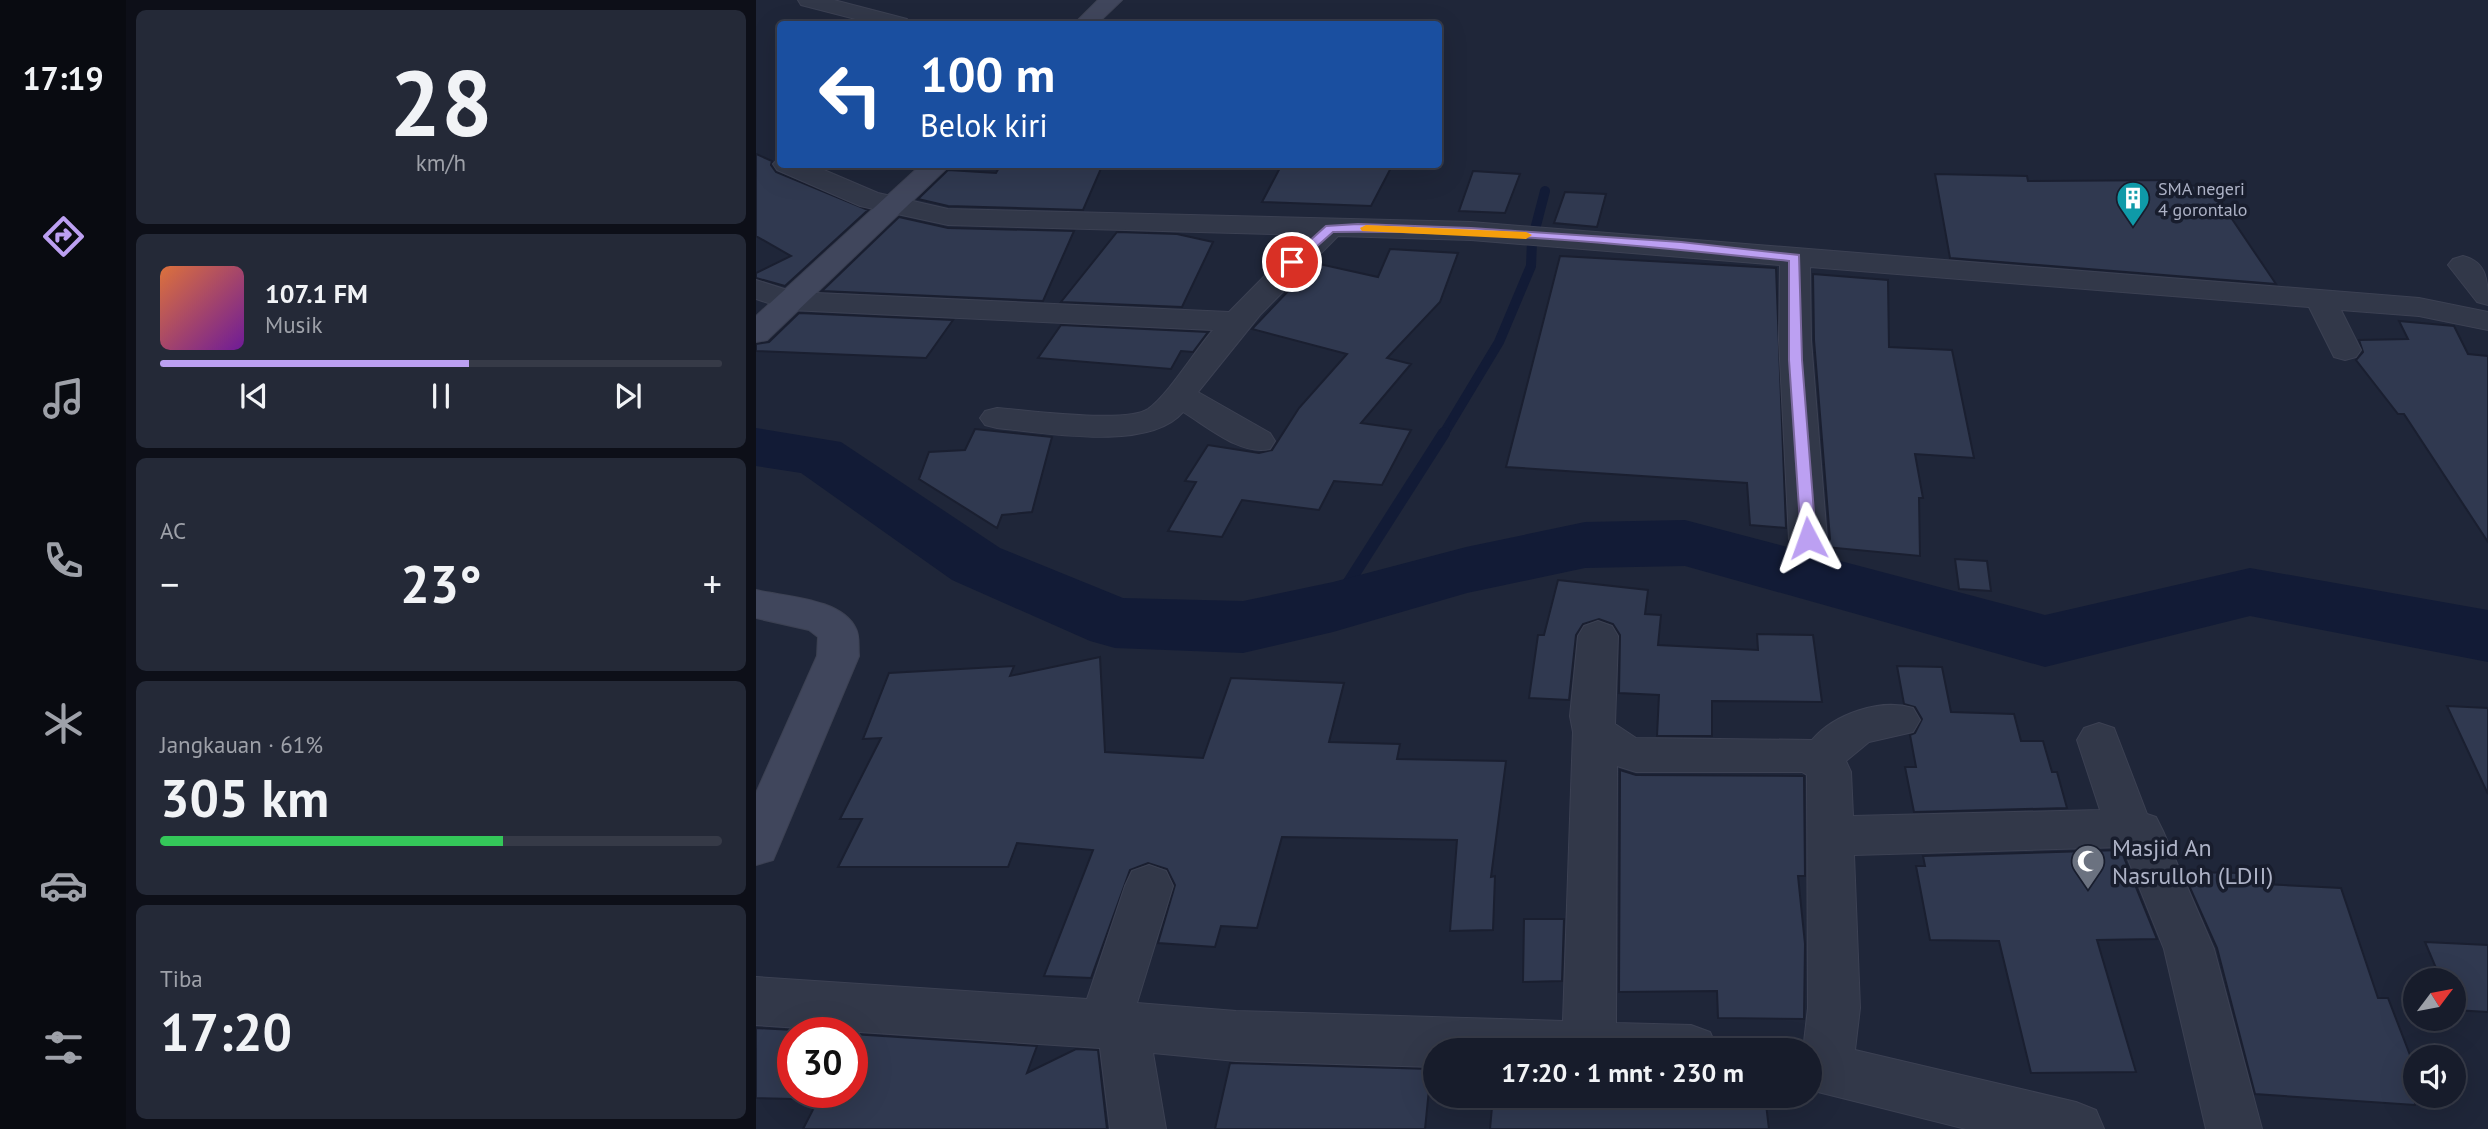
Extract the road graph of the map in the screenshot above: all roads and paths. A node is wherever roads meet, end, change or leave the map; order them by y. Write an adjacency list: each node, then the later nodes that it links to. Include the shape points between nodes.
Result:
1 (809, 0): 3 (street)
2 (1111, 0): 4 (street)
3 (888, 21)
4 (1088, 21)
5 (795, 168): 7 (street)
6 (934, 168): 7 (street)
7 (895, 206): 8 (street, via 948,217); 14 (street)
8 (1330, 228): 9 (street, via 1536,236); 15 (street)
9 (1795, 258): 13 (street); 22 (street, via 1796,360)
10 (2463, 265): 12 (street)
11 (756, 289): 14 (street)
12 (2488, 296)
13 (2321, 301): 16 (street, via 2419,307); 18 (street)
14 (790, 302): 15 (street); 17 (street)
15 (1237, 321): 19 (street)
16 (2488, 321)
17 (756, 333)
18 (2345, 350)
19 (1178, 395): 20 (street, via 1160,416 1138,424); 21 (street)
20 (996, 418)
21 (1258, 441)
22 (1808, 538)
23 (756, 604): 31 (street, via 822,619 838,632 838,656)
24 (1598, 636): 26 (street)
25 (1898, 720): 28 (street, via 1854,728 1836,740)
26 (1595, 732): 28 (street, via 1612,747 1636,755 1804,755); 35 (street)
27 (2099, 740): 29 (street)
28 (1821, 761): 30 (street, via 1829,772)
29 (2129, 828): 30 (street); 41 (street, via 2143,834 2189,949)
30 (1830, 836): 37 (street, via 1834,996)
31 (756, 846)
32 (1149, 886): 34 (street)
33 (756, 1001): 34 (street)
34 (1114, 1025): 36 (street, via 1236,1036); 39 (street)
35 (1589, 1038)
36 (1423, 1041)
37 (1822, 1048)
38 (1822, 1067): 40 (street)
39 (1138, 1129)
40 (2077, 1129)
41 (2234, 1129)

